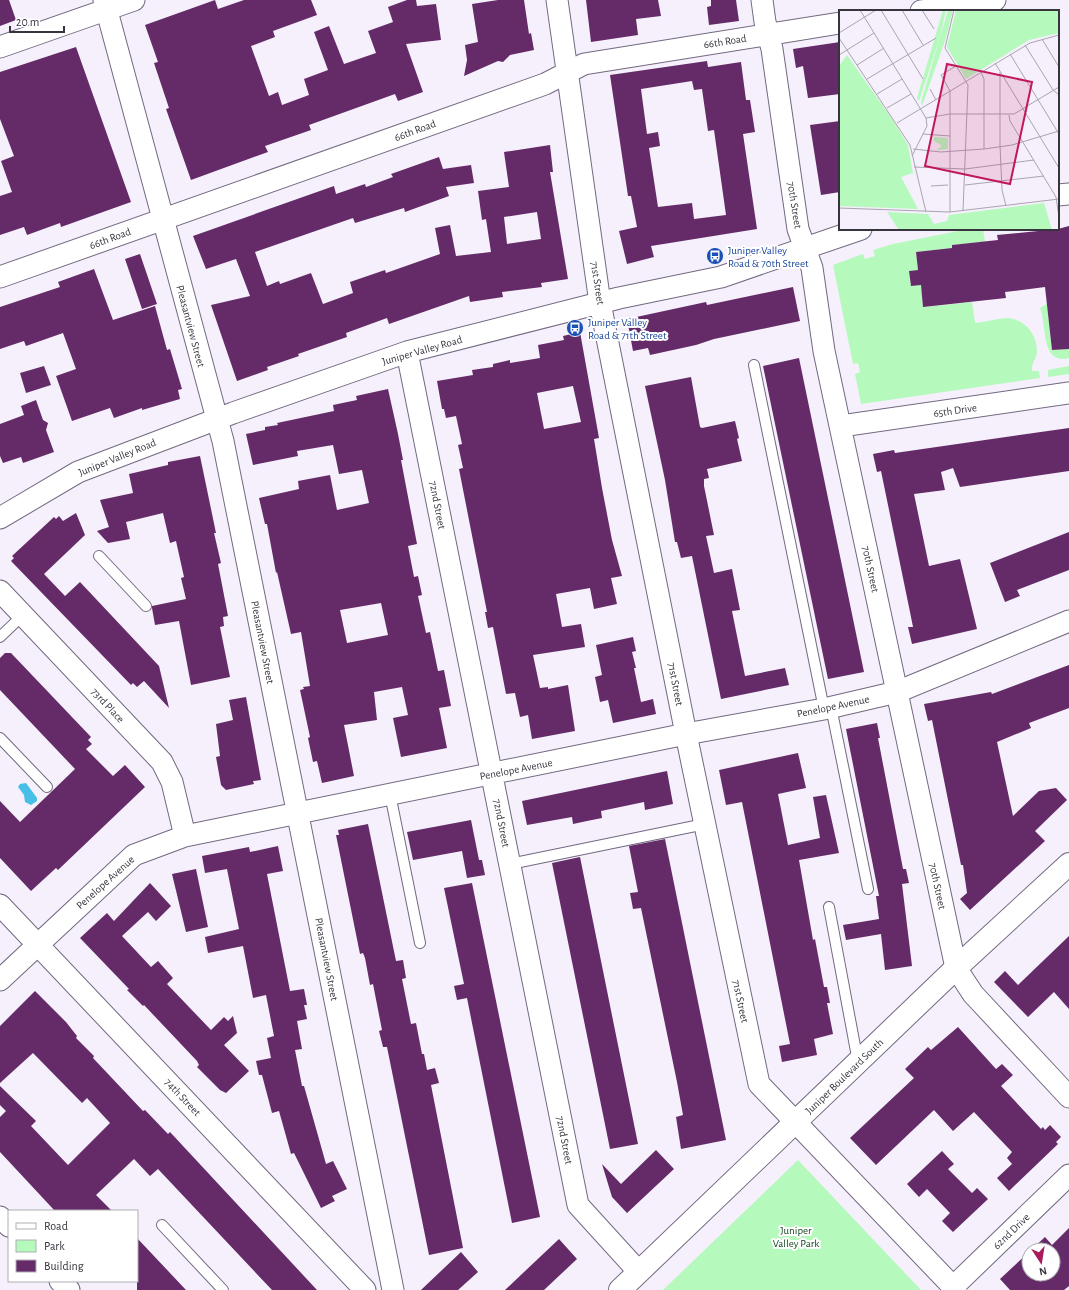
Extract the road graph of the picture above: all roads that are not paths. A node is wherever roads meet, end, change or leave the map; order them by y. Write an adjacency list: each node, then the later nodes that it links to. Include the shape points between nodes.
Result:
1 (134, 0): 5 (street)
2 (557, 0): 10 (street, 71st Street)
3 (762, 0): 8 (street, 70th Street)
4 (995, 0): 6 (street)
5 (106, 5): 9 (street); 13 (street, Pleasantview Street)
6 (929, 10)
7 (839, 23): 8 (street, 66th Road)
8 (768, 34): 10 (street, 66th Road, via 584,64); 15 (street, 70th Street, via 798,228)
9 (0, 47)
10 (568, 72): 13 (street, 66th Road, via 545,84); 17 (street, 71st Street)
11 (1069, 194): 12 (street)
12 (1059, 195)
13 (163, 219): 16 (street, 66th Road); 21 (street, Pleasantview Street)
14 (857, 230): 15 (street, Juniper Valley Road)
15 (805, 249): 17 (street, Juniper Valley Road, via 721,277); 22 (street, 70th Street, via 812,268 824,351)
16 (0, 277)
17 (600, 303): 18 (street, Juniper Valley Road); 32 (street, 71st Street)
18 (407, 352): 21 (street, Juniper Valley Road); 34 (street, 72nd Street)
19 (754, 365): 31 (lane)
20 (1069, 393): 22 (street, 65th Drive)
21 (217, 419): 23 (street, Juniper Valley Road, via 78,472); 37 (street, Pleasantview Street)
22 (841, 426): 30 (street, 70th Street)
23 (0, 518)
24 (99, 556): 26 (lane)
25 (0, 591): 27 (street, 73rd Place)
26 (146, 606)
27 (23, 616): 29 (lane); 39 (street, 73rd Place, via 162,762 172,782)
28 (1069, 621): 30 (street, Penelope Avenue)
29 (0, 637)
30 (897, 692): 31 (street, Penelope Avenue); 47 (street, 70th Street)
31 (828, 708): 32 (street, Penelope Avenue); 42 (lane)
32 (686, 734): 34 (street, Penelope Avenue); 38 (street, 71st Street)
33 (0, 738): 35 (lane)
34 (492, 774): 36 (street, Penelope Avenue); 40 (street, 72nd Street)
35 (47, 787)
36 (390, 794): 37 (street, Penelope Avenue); 45 (lane)
37 (298, 812): 39 (street, Penelope Avenue); 62 (street, Pleasantview Street)
38 (705, 824): 40 (lane); 51 (street, 71st Street, via 759,1084)
39 (185, 836): 46 (street, Penelope Avenue, via 134,855)
40 (510, 864): 56 (street, 72nd Street, via 578,1205)
41 (1069, 864): 47 (street, Juniper Boulevard South)
42 (868, 889)
43 (0, 905): 46 (street, 74th Street)
44 (829, 907): 49 (lane)
45 (420, 943)
46 (38, 944): 48 (street, Penelope Avenue); 61 (street, 74th Street)
47 (956, 968): 49 (street, Juniper Boulevard South); 50 (street, 70th Street, via 972,994)
48 (0, 980)
49 (858, 1062): 51 (street, Juniper Boulevard South)
50 (1069, 1097)
51 (796, 1122): 56 (street, Juniper Boulevard South); 58 (street, 71st Street)
52 (1069, 1175): 58 (street, 62nd Drive)
53 (0, 1217): 54 (street)
54 (8, 1225)
55 (162, 1225): 60 (lane)
56 (638, 1272): 63 (street, Juniper Boulevard South)
57 (61, 1282): 59 (street)
58 (955, 1288)
59 (69, 1290)
60 (223, 1290)
61 (365, 1290)
62 (394, 1290)
63 (620, 1290)

